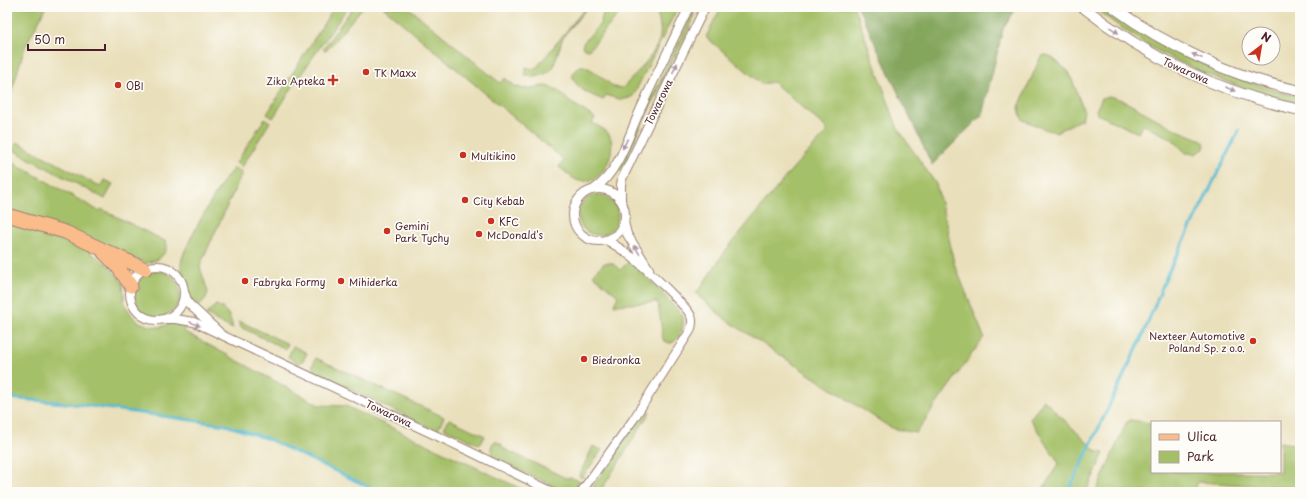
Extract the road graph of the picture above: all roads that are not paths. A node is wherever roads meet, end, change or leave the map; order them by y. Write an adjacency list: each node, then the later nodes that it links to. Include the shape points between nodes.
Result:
1 (689, 7): 7 (street, Towarowa, one-way to 7, via 612,171 602,184)
2 (705, 7): 8 (street, Towarowa, one-way to 2, via 620,185 623,177)
3 (1083, 7): 6 (street, Towarowa, one-way to 6, via 1129,40 1173,65 1236,92)
4 (1113, 7): 5 (street, Towarowa, one-way to 4, via 1245,76 1190,52 1160,37)
5 (1300, 91)
6 (1300, 110)
7 (594, 189): 8 (street, via 605,189); 11 (street, via 582,194 575,203 572,215 577,230 588,239)
8 (621, 200): 10 (street, via 625,214)
9 (7, 215): 12 (main road, via 65,232)
10 (624, 222): 11 (street, via 617,234); 14 (street, one-way to 10, via 627,234)
11 (606, 240): 14 (street)
12 (99, 248): 13 (main road); 15 (main road, via 117,266)
13 (145, 269): 15 (street, via 133,280); 16 (street, via 155,266 172,270 179,276)
14 (654, 276): 20 (street, via 687,310 692,318 692,325 633,420)
15 (131, 286): 17 (street, via 130,299 139,313 146,318)
16 (184, 293): 17 (street, via 179,310); 18 (street, Towarowa, via 188,303)
17 (164, 320): 18 (street, Towarowa, one-way to 18, via 190,321)
18 (224, 337): 19 (street, Towarowa, via 470,450)
19 (553, 492)
20 (581, 492)

